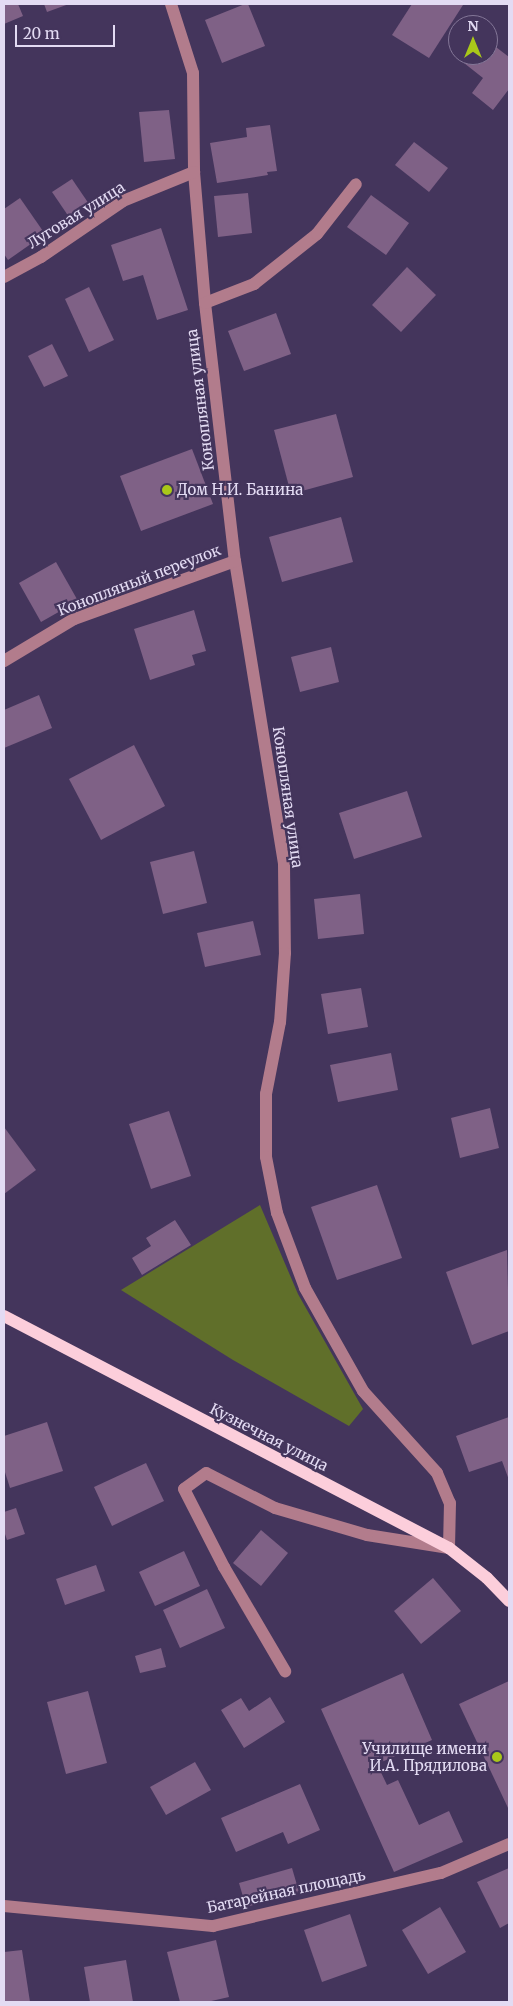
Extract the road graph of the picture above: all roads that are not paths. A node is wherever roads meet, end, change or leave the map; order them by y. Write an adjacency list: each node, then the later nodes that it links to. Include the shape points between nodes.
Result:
1 (171, 4): 2 (street, Конопляная улица, via 193,73)
2 (194, 172): 4 (street, Луговая улица, via 123,201 41,257); 5 (street, Конопляная улица)
3 (356, 184): 5 (street, via 310,240 254,284)
4 (4, 277)
5 (205, 303): 6 (street, Конопляная улица)
6 (235, 561): 7 (street, Конопляный переулок, via 74,619); 9 (street, Конопляная улица, via 284,864 285,953 281,1012 266,1094 266,1156 277,1213 305,1288 363,1390 437,1473 450,1503)
7 (4, 661)
8 (4, 1316): 9 (main road, Кузнечная улица)
9 (449, 1548): 10 (main road, Кузнечная улица); 11 (street, via 366,1535 275,1508 206,1473 184,1489 224,1567)
10 (509, 1601)
11 (285, 1671)
12 (509, 1844): 13 (street, Батарейная площадь, via 441,1874 213,1926)
13 (4, 1906)

